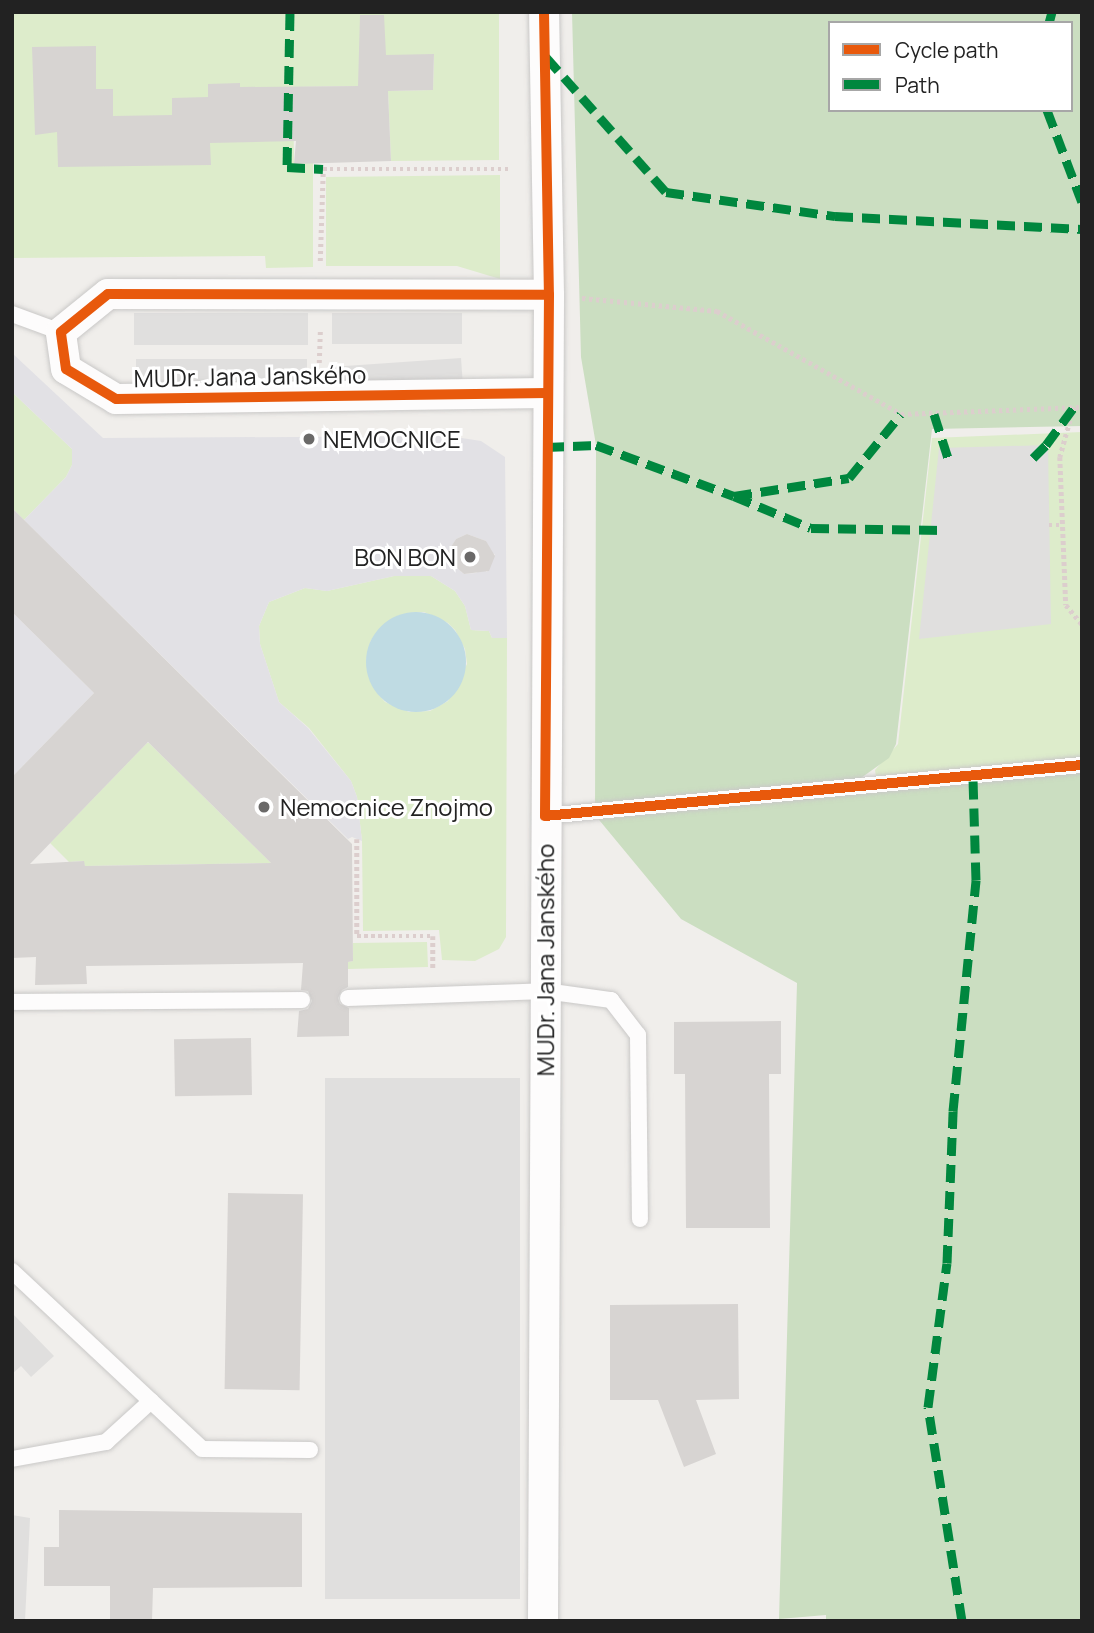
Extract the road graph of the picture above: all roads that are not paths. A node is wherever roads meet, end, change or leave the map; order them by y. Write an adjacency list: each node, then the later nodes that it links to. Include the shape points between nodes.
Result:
1 (544, 12): 2 (street)
2 (549, 295): 4 (street, via 108,295); 5 (street)
3 (12, 314): 4 (lane)
4 (61, 332): 5 (street, MUDr. Jana Janského, via 66,369 116,399)
5 (547, 393): 7 (street, MUDr. Jana Janského)
6 (1082, 765): 7 (lane)
7 (545, 816): 8 (street, MUDr. Jana Janského)
8 (545, 991): 9 (lane); 12 (lane, via 611,1000 638,1035); 17 (street, MUDr. Jana Janského)
9 (348, 998)
10 (302, 999): 11 (lane)
11 (12, 1002)
12 (640, 1219)
13 (12, 1271): 14 (lane)
14 (151, 1401): 15 (lane, via 202,1449); 16 (lane, via 106,1442)
15 (310, 1450)
16 (12, 1459)
17 (543, 1621)

